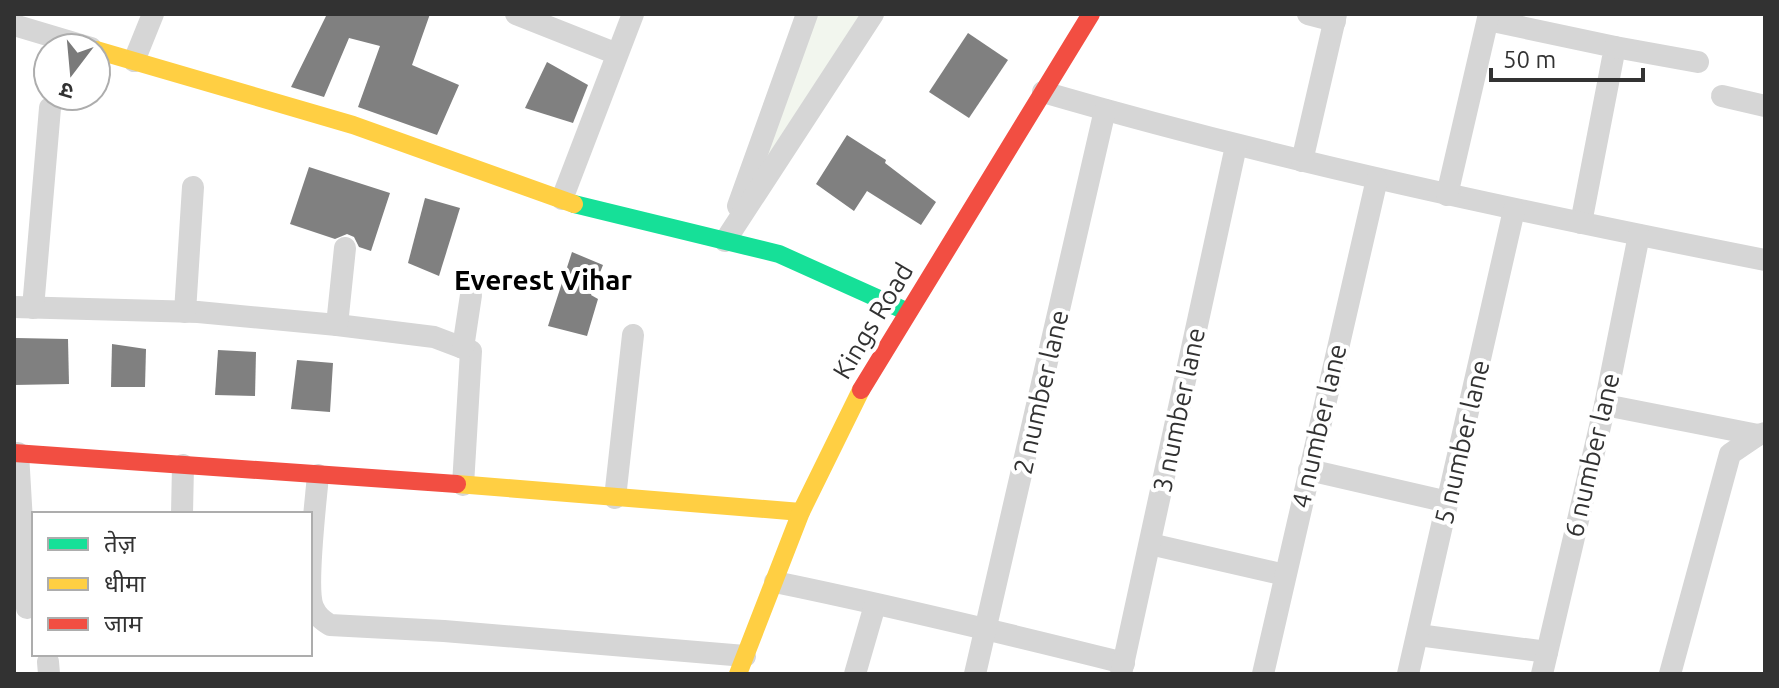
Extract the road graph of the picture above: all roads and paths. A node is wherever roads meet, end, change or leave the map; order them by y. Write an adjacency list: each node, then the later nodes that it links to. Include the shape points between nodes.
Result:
1 (153, 14): 15 (street)
2 (516, 14): 13 (street)
3 (633, 14): 13 (street)
4 (807, 14): 31 (street)
5 (873, 14): 31 (street)
6 (1091, 14): 17 (street, Kings Road)
7 (1308, 14): 8 (street)
8 (1336, 17): 23 (street)
9 (1489, 17): 12 (street); 26 (street)
10 (14, 25): 11 (street)
11 (37, 32)
12 (1615, 47): 16 (street); 29 (street)
13 (617, 54): 27 (street)
14 (112, 55): 15 (street)
15 (134, 61): 27 (street, via 353,125)
16 (1698, 62)
17 (1043, 92): 20 (street); 37 (street, Kings Road)
18 (1722, 96): 19 (street)
19 (1765, 106)
20 (1105, 110): 22 (street); 57 (street, 2 number lane)
21 (49, 112): 35 (street)
22 (1236, 146): 23 (street); 52 (street, 3 number lane)
23 (1302, 161): 24 (street)
24 (1377, 179): 26 (street); 45 (street, 4 number lane)
25 (193, 187): 36 (street)
26 (1447, 195): 28 (street)
27 (562, 199): 31 (street)
28 (1514, 210): 29 (street); 49 (street, 5 number lane)
29 (1581, 223): 30 (street)
30 (1639, 235): 33 (street); 41 (street, 6 number lane)
31 (725, 241): 37 (street, via 779,254)
32 (345, 248): 38 (street)
33 (1765, 260)
34 (471, 295): 40 (street)
35 (24, 308): 36 (street)
36 (185, 312): 38 (street)
37 (908, 312): 51 (street, Kings Road, via 855,400)
38 (337, 325): 40 (street, via 434,337)
39 (633, 335): 48 (street)
40 (463, 348): 47 (street, via 471,351)
41 (1605, 405): 42 (street); 59 (street, 6 number lane)
42 (1762, 434): 66 (street, via 1730,454)
43 (16, 453): 44 (street); 56 (street)
44 (183, 465): 46 (street); 50 (street)
45 (1309, 470): 49 (street); 53 (street, 4 number lane)
46 (318, 475): 47 (street); 60 (street, via 312,604 330,625 444,631)
47 (463, 485): 48 (street)
48 (615, 498): 51 (street)
49 (1448, 502): 58 (street, 5 number lane)
50 (182, 512)
51 (801, 512): 54 (street, Kings Road)
52 (1150, 544): 53 (street); 61 (street, 3 number lane)
53 (1285, 575): 64 (street, 4 number lane)
54 (775, 582): 55 (street); 60 (street, Kings Road)
55 (875, 605): 57 (street); 62 (street)
56 (27, 608)
57 (985, 628): 61 (street); 63 (street, 2 number lane)
58 (1418, 635): 59 (street); 65 (street, 5 number lane)
59 (1545, 663)
60 (742, 665)
61 (1123, 669)
62 (855, 674)
63 (975, 674)
64 (1263, 674)
65 (1408, 674)
66 (1670, 674)

